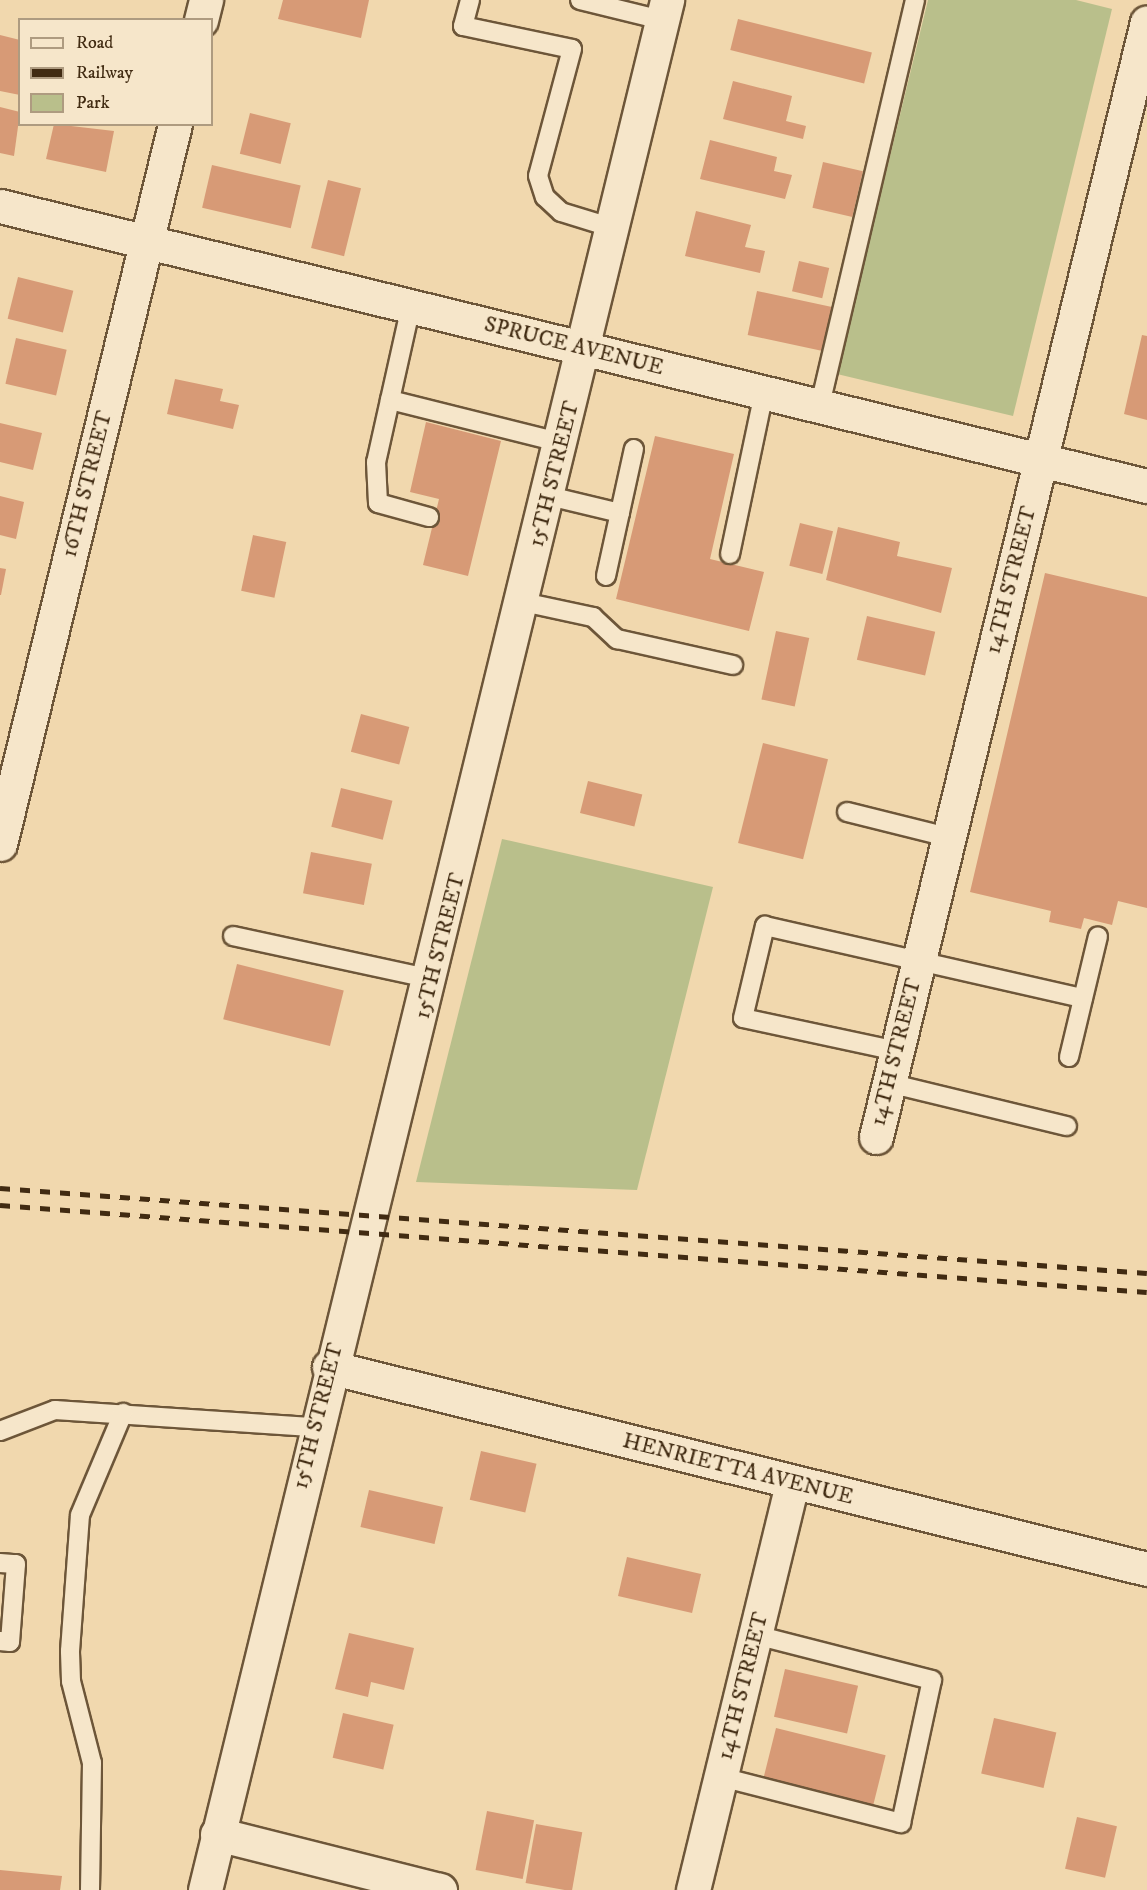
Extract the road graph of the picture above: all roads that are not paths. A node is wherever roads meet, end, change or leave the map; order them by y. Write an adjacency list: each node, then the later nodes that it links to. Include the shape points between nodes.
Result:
1 (206, 0): 6 (street)
2 (470, 0): 10 (lane, via 464,26 572,49 538,176 545,197 561,212)
3 (580, 0): 5 (lane)
4 (915, 0): 16 (lane)
5 (665, 10): 10 (street, 15TH STREET)
6 (202, 18)
7 (1147, 22): 19 (street, 14TH STREET)
8 (175, 126): 11 (street, 16TH STREET)
9 (0, 206): 11 (street, SPRUCE AVENUE)
10 (614, 228): 13 (street, 15TH STREET)
11 (147, 242): 12 (street, SPRUCE AVENUE); 30 (street, 16TH STREET)
12 (411, 306): 13 (street, SPRUCE AVENUE); 15 (lane)
13 (585, 348): 14 (street, SPRUCE AVENUE); 17 (street, 15TH STREET)
14 (764, 392): 16 (street, SPRUCE AVENUE); 24 (lane)
15 (390, 400): 17 (lane); 23 (lane, via 376,462 378,503)
16 (820, 405): 19 (street, SPRUCE AVENUE)
17 (562, 444): 21 (street, 15TH STREET)
18 (634, 449): 22 (lane)
19 (1040, 459): 20 (street, SPRUCE AVENUE); 29 (street, 14TH STREET)
20 (1147, 486)
21 (549, 496): 22 (lane); 26 (street, 15TH STREET)
22 (620, 513): 25 (lane)
23 (429, 517)
24 (730, 554)
25 (606, 576)
26 (523, 602): 27 (lane, via 593,617 617,639); 34 (street, 15TH STREET)
27 (733, 665)
28 (847, 812): 29 (lane)
29 (948, 837): 33 (street, 14TH STREET)
30 (0, 844)
31 (233, 936): 34 (lane)
32 (1098, 936): 35 (lane)
33 (919, 959): 35 (lane); 36 (street, 14TH STREET); 36 (lane, via 765,926 743,1018)
34 (432, 979): 41 (street, 15TH STREET, via 370,1230)
35 (1083, 998): 37 (lane)
36 (897, 1051): 38 (street, 14TH STREET)
37 (1069, 1057)
38 (889, 1083): 39 (lane); 40 (street, 14TH STREET)
39 (1067, 1126)
40 (876, 1137)
41 (329, 1366): 43 (street, 15TH STREET); 45 (street, HENRIETTA AVENUE)
42 (123, 1413): 43 (lane); 44 (lane, via 55,1410); 52 (lane, via 80,1515 70,1651 92,1763)
43 (314, 1427): 51 (street, 15TH STREET)
44 (0, 1431)
45 (792, 1483): 47 (street, HENRIETTA AVENUE); 48 (street, 14TH STREET)
46 (0, 1563): 49 (lane, via 16,1564 10,1642)
47 (1147, 1569)
48 (755, 1635): 50 (street, 14TH STREET); 50 (lane, via 932,1680 901,1823)
49 (0, 1641)
50 (721, 1777): 55 (street, 14TH STREET)
51 (217, 1834): 53 (street, 15TH STREET); 54 (street)
52 (90, 1890)
53 (205, 1890)
54 (440, 1890)
55 (693, 1890)

